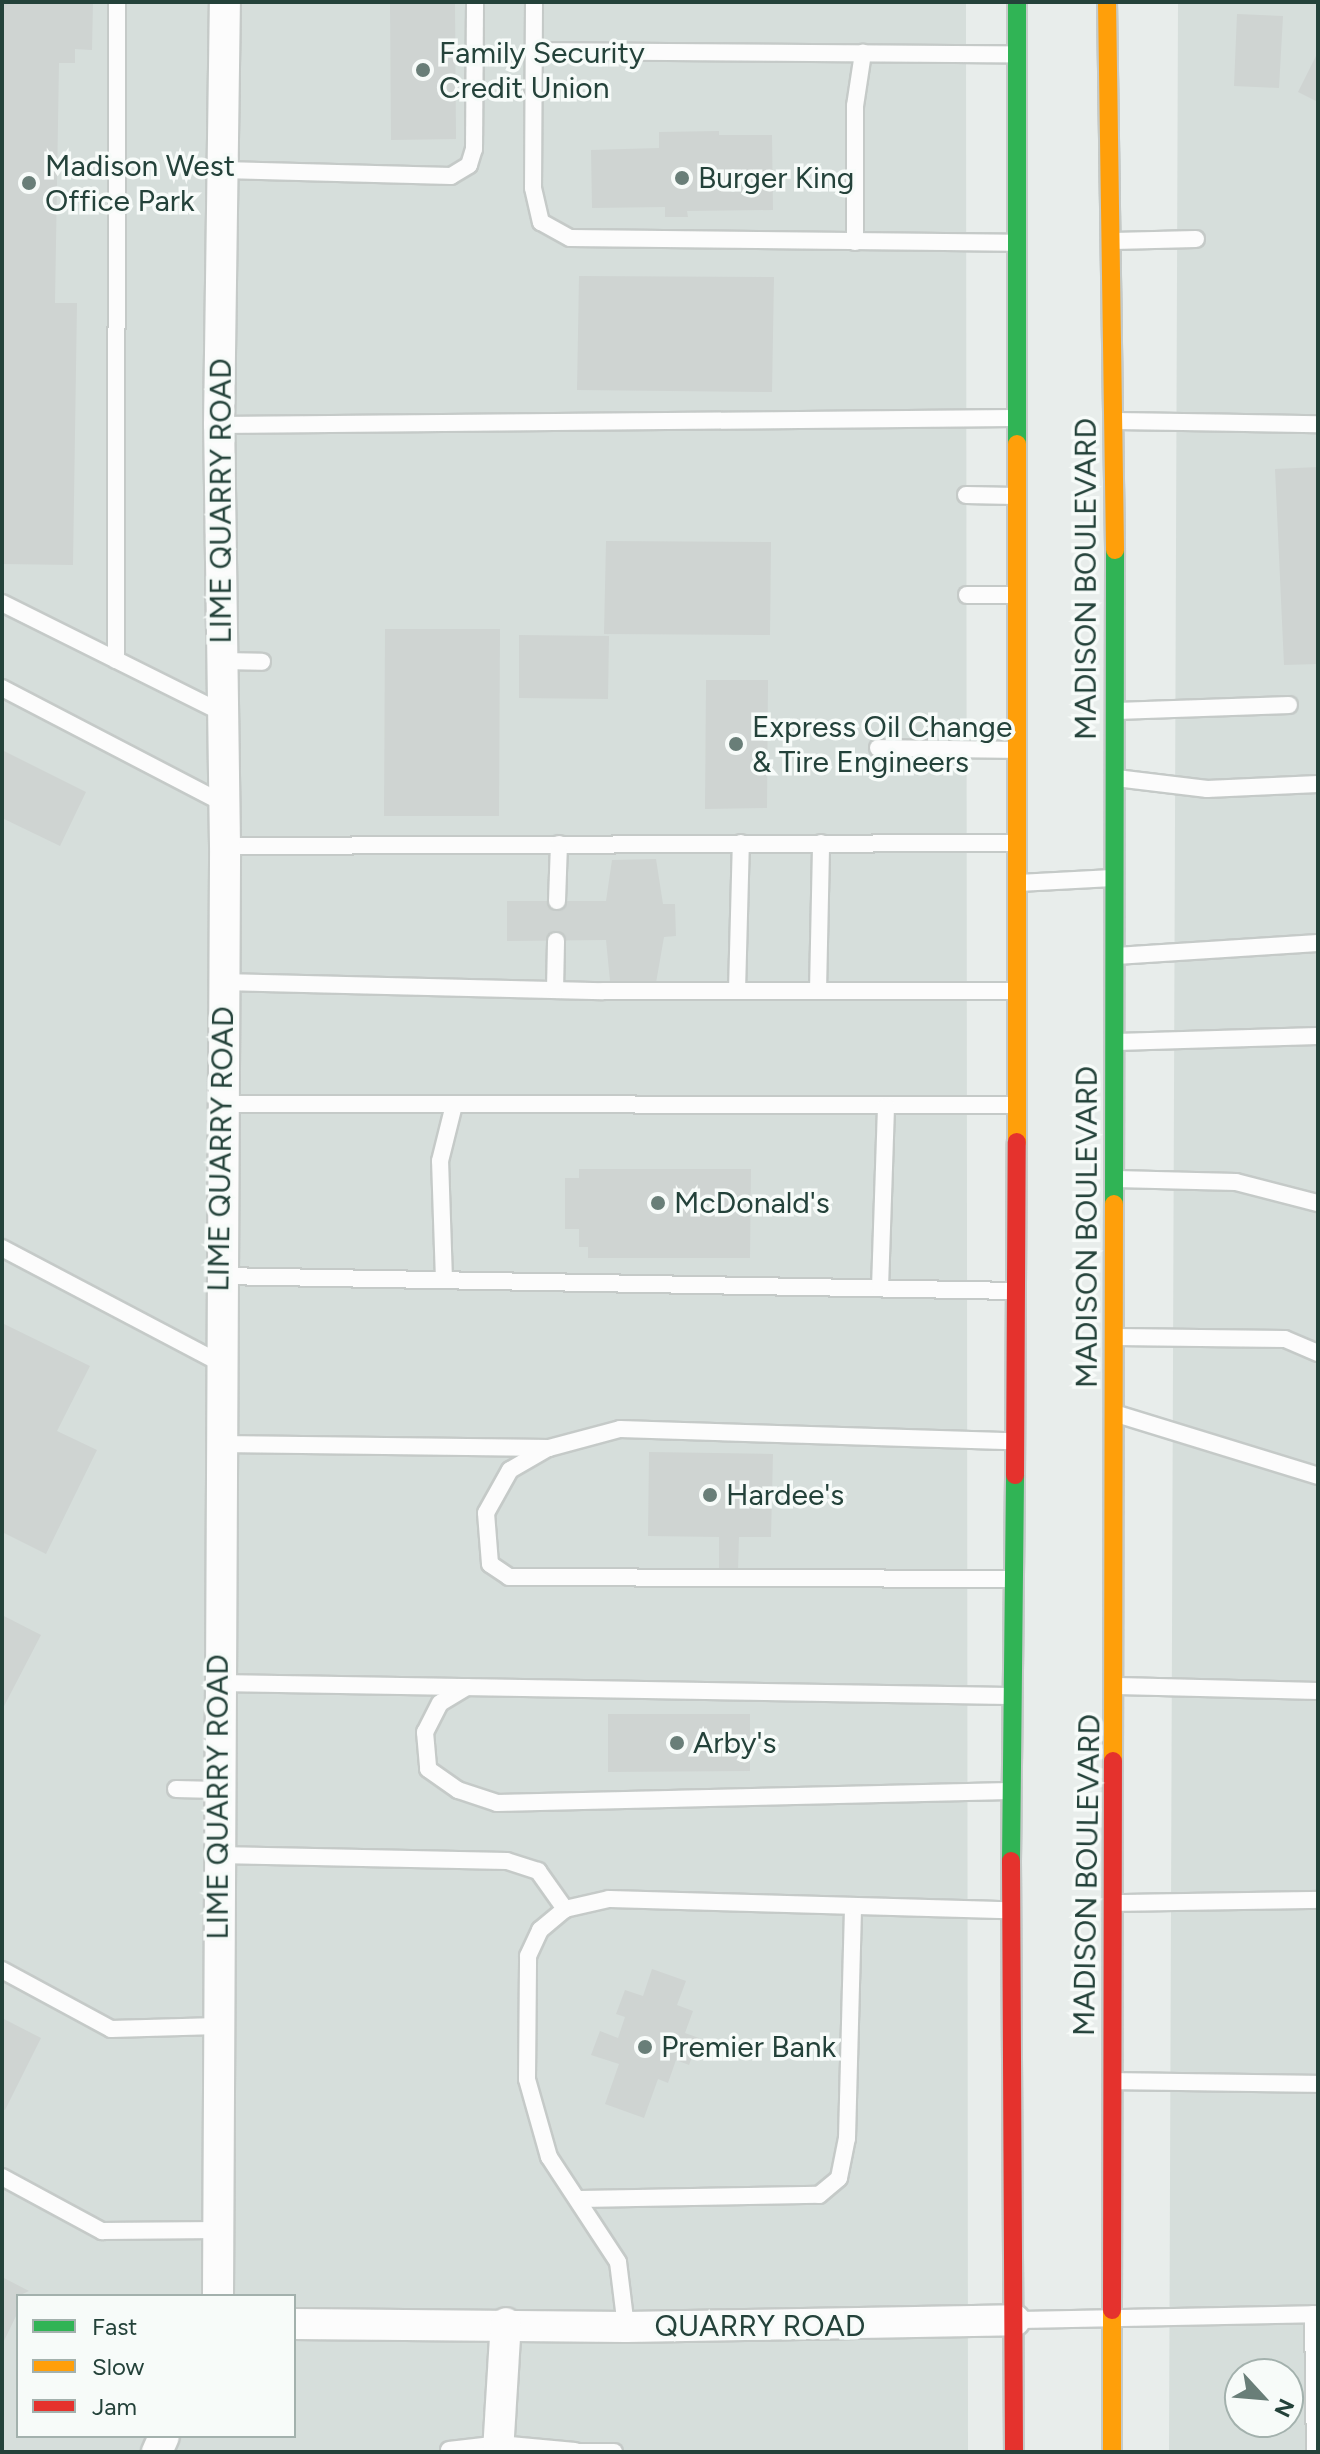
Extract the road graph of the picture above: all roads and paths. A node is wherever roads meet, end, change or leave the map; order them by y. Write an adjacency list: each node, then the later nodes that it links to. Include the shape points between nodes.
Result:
1 (117, 2): 24 (lane)
2 (225, 2): 10 (street, LIME QUARRY ROAD)
3 (475, 2): 10 (lane, via 474,149 469,165 451,176)
4 (534, 2): 7 (lane)
5 (1017, 2): 9 (main road)
6 (1107, 2): 12 (main road, MADISON BOULEVARD)
7 (533, 51): 8 (lane); 13 (lane, via 533,188 541,222 570,238)
8 (863, 53): 9 (lane); 13 (lane, via 855,106)
9 (1019, 54): 14 (main road)
10 (223, 170): 18 (street, LIME QUARRY ROAD)
11 (1196, 239): 12 (lane)
12 (1109, 241): 16 (main road, MADISON BOULEVARD)
13 (855, 242): 14 (lane)
14 (1017, 243): 15 (main road)
15 (1016, 418): 18 (lane); 20 (main road)
16 (1115, 421): 17 (lane); 29 (main road, MADISON BOULEVARD)
17 (1318, 424)
18 (219, 425): 25 (street, LIME QUARRY ROAD)
19 (966, 495): 20 (lane)
20 (1016, 497): 22 (main road)
21 (967, 595): 22 (lane)
22 (1016, 595): 32 (main road)
23 (2, 603): 24 (lane)
24 (116, 660): 30 (lane)
25 (223, 661): 26 (lane); 30 (street, LIME QUARRY ROAD)
26 (262, 662)
27 (2, 688): 35 (lane)
28 (1289, 705): 29 (lane)
29 (1115, 711): 33 (main road, MADISON BOULEVARD)
30 (223, 713): 35 (street, LIME QUARRY ROAD)
31 (878, 748): 32 (lane)
32 (1017, 750): 38 (main road)
33 (1114, 777): 34 (lane, via 1207,789); 41 (main road, MADISON BOULEVARD)
34 (1318, 784)
35 (223, 803): 40 (street, LIME QUARRY ROAD)
36 (741, 843): 37 (lane); 39 (lane); 49 (lane)
37 (821, 843): 38 (lane); 50 (lane)
38 (1016, 843): 42 (main road)
39 (559, 844): 40 (lane); 43 (lane)
40 (225, 846): 47 (street, LIME QUARRY ROAD)
41 (1115, 878): 42 (lane); 46 (main road, MADISON BOULEVARD)
42 (1017, 883): 51 (main road)
43 (557, 901)
44 (556, 941): 48 (lane)
45 (1318, 943): 46 (lane)
46 (1115, 956): 53 (main road, MADISON BOULEVARD)
47 (222, 982): 48 (lane); 54 (street, LIME QUARRY ROAD)
48 (555, 990): 49 (lane)
49 (737, 991): 50 (lane)
50 (818, 991): 51 (lane)
51 (1017, 991): 56 (main road)
52 (1318, 1036): 53 (lane)
53 (1115, 1042): 58 (main road, MADISON BOULEVARD)
54 (221, 1104): 55 (lane); 61 (street, LIME QUARRY ROAD)
55 (454, 1105): 57 (lane); 62 (lane, via 440,1161)
56 (1016, 1105): 57 (lane); 64 (main road)
57 (886, 1106): 63 (lane)
58 (1114, 1179): 59 (lane, via 1236,1182); 65 (main road, MADISON BOULEVARD)
59 (1318, 1203)
60 (2, 1248): 67 (lane)
61 (220, 1276): 62 (lane); 67 (street, LIME QUARRY ROAD)
62 (444, 1280): 63 (lane)
63 (880, 1288): 64 (lane)
64 (1017, 1291): 69 (main road)
65 (1114, 1337): 66 (lane, via 1285,1339); 68 (main road, MADISON BOULEVARD)
66 (1318, 1353)
67 (218, 1362): 70 (street, LIME QUARRY ROAD)
68 (1114, 1413): 72 (lane); 76 (main road, MADISON BOULEVARD)
69 (1012, 1441): 71 (lane, via 620,1429); 73 (main road)
70 (220, 1444): 71 (lane); 74 (street, LIME QUARRY ROAD)
71 (549, 1448): 73 (lane, via 510,1470 486,1513 490,1564 509,1577)
72 (1318, 1476)
73 (1011, 1579): 78 (main road)
74 (218, 1683): 75 (lane); 80 (street, LIME QUARRY ROAD)
75 (468, 1686): 78 (lane); 81 (lane, via 440,1703 425,1732 428,1769 458,1790 497,1803)
76 (1117, 1686): 77 (lane); 84 (main road, MADISON BOULEVARD)
77 (1318, 1691)
78 (1011, 1696): 81 (main road)
79 (176, 1789): 80 (lane)
80 (217, 1790): 82 (street, LIME QUARRY ROAD)
81 (1011, 1791): 87 (main road)
82 (218, 1855): 86 (lane, via 507,1861 538,1871); 89 (street, LIME QUARRY ROAD)
83 (1318, 1900): 84 (lane)
84 (1114, 1903): 90 (main road, MADISON BOULEVARD)
85 (853, 1907): 86 (lane, via 609,1899); 87 (lane); 93 (lane, via 847,2138 839,2178 819,2195)
86 (565, 1909): 93 (lane, via 540,1930 528,1956 527,2079 549,2157)
87 (1010, 1910): 98 (main road)
88 (2, 1970): 89 (lane, via 111,2029)
89 (218, 2026): 94 (street, LIME QUARRY ROAD)
90 (1113, 2081): 91 (lane); 97 (main road, MADISON BOULEVARD)
91 (1318, 2084)
92 (2, 2177): 94 (lane, via 102,2231)
93 (580, 2199): 101 (lane, via 618,2262)
94 (218, 2230): 95 (street, LIME QUARRY ROAD)
95 (218, 2294)
96 (1316, 2314): 97 (lane); 108 (lane)
97 (1112, 2316): 98 (lane); 107 (main road, MADISON BOULEVARD)
98 (1015, 2320): 101 (street, QUARRY ROAD); 106 (main road)
99 (506, 2323): 100 (street, QUARRY ROAD); 101 (street, QUARRY ROAD); 102 (street)
100 (296, 2324)
101 (626, 2327)
102 (498, 2448): 103 (lane); 104 (lane)
103 (449, 2450)
104 (575, 2451): 105 (lane)
105 (614, 2452)
106 (1014, 2452)
107 (1112, 2452)
108 (1315, 2452)

